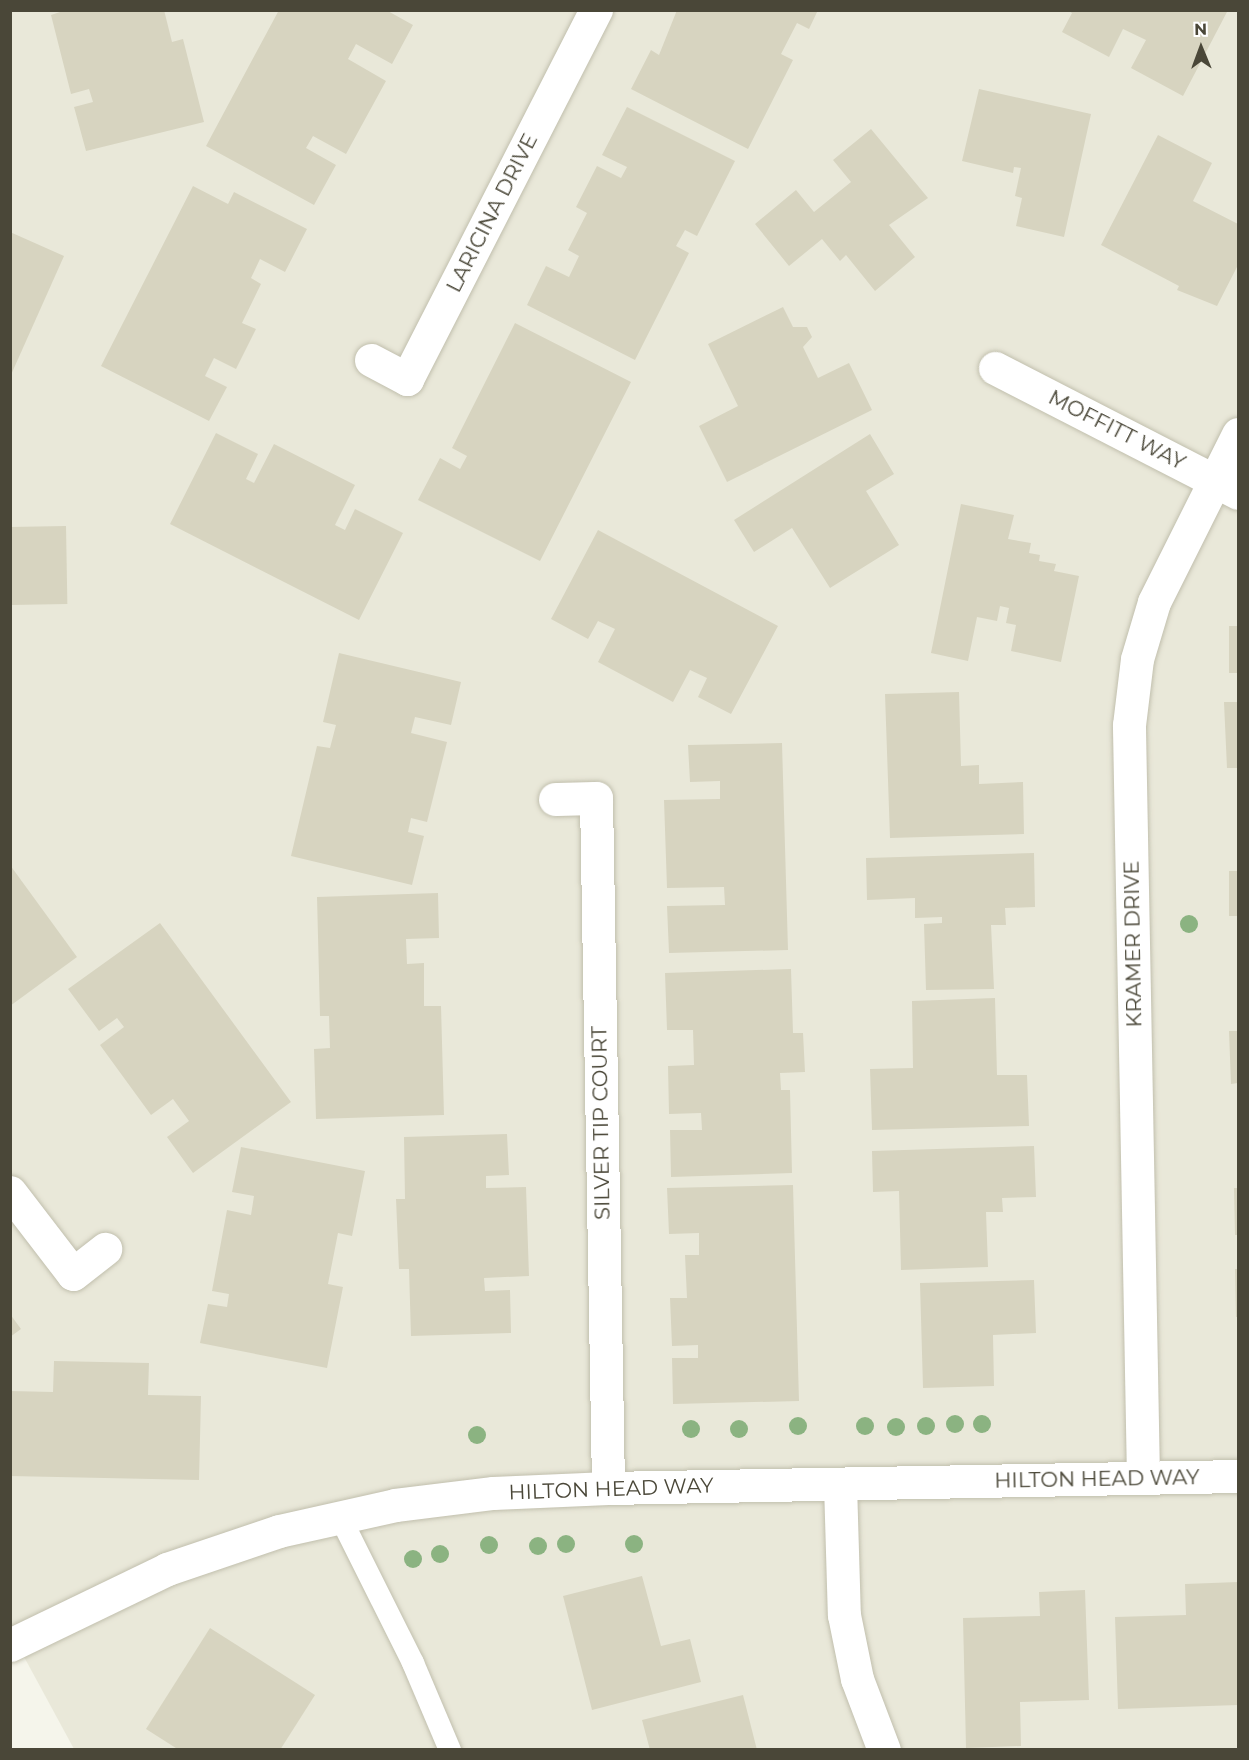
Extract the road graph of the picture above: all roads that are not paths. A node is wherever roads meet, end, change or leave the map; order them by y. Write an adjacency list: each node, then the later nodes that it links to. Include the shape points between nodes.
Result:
1 (596, 10): 2 (street, LARICINA DRIVE, via 407,379)
2 (371, 360)
3 (995, 368): 5 (street, MOFFITT WAY)
4 (1239, 434): 5 (street, KRAMER DRIVE)
5 (1226, 487): 10 (street, KRAMER DRIVE, via 1154,602 1137,659 1130,725)
6 (555, 799): 12 (street, SILVER TIP COURT, via 596,798)
7 (10, 1192): 8 (street, via 73,1274)
8 (105, 1249)
9 (1239, 1476): 10 (street, HILTON HEAD WAY)
10 (1143, 1478): 11 (street, HILTON HEAD WAY)
11 (840, 1484): 12 (street, HILTON HEAD WAY); 16 (street, via 844,1615 857,1679)
12 (608, 1488): 13 (street, HILTON HEAD WAY, via 493,1493 395,1505)
13 (340, 1517): 14 (street, HILTON HEAD WAY, via 279,1531 166,1569); 15 (lane, via 413,1663)
14 (10, 1645)
15 (450, 1749)
16 (884, 1749)

